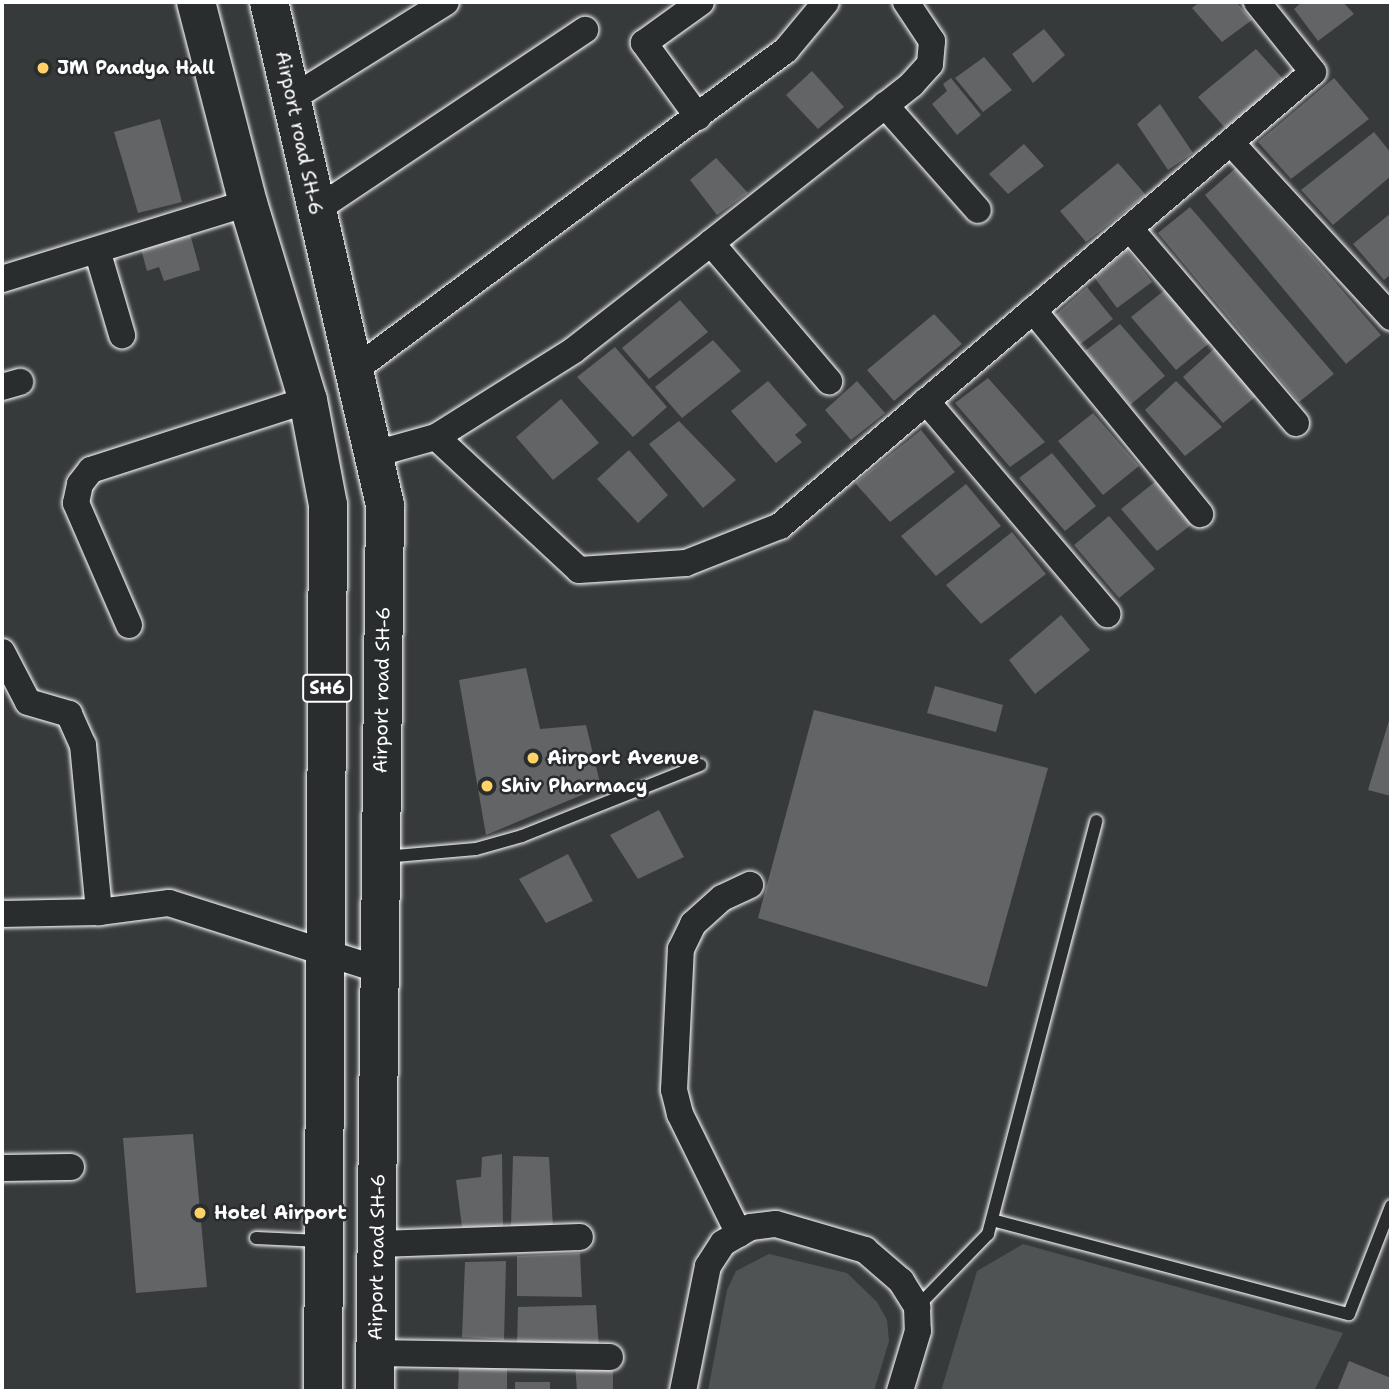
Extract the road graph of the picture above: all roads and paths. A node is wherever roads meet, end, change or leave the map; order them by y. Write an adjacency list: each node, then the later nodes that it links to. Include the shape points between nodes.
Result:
1 (196, 2): 13 (main road, SH6)
2 (269, 2): 9 (main road, Airport road SH-6 / SH6)
3 (446, 2): 9 (street)
4 (701, 2): 11 (street, via 644,43)
5 (826, 2): 11 (street, via 786,50)
6 (906, 2): 10 (street, via 932,41 930,64)
7 (1257, 2): 12 (street, via 1313,72)
8 (586, 30): 14 (street)
9 (294, 97): 14 (main road, Airport road SH-6 / SH6)
10 (885, 105): 15 (street); 17 (street)
11 (698, 117): 23 (street)
12 (1233, 145): 16 (street); 21 (street)
13 (248, 203): 18 (street); 25 (main road, SH6)
14 (316, 210): 23 (main road, Airport road SH-6 / SH6)
15 (978, 211)
16 (1131, 229): 20 (street); 27 (street)
17 (711, 243): 24 (street); 28 (street, via 575,350)
18 (97, 250): 19 (street); 22 (street)
19 (2, 279)
20 (1033, 310): 26 (street); 30 (street)
21 (1391, 317)
22 (122, 335)
23 (353, 371): 29 (main road, Airport road SH-6 / SH6)
24 (829, 381)
25 (308, 400): 32 (street, via 91,470 80,484 76,503); 41 (main road, SH6, via 327,505)
26 (926, 401): 28 (street, via 780,526 686,563 579,570); 31 (street)
27 (1296, 423)
28 (436, 437): 29 (street)
29 (375, 454): 37 (main road, Airport road SH-6 / SH6, via 385,505)
30 (1200, 514)
31 (1107, 614)
32 (129, 625)
33 (2, 652): 34 (street)
34 (7, 682): 39 (street, via 28,702 69,714 83,745)
35 (700, 765): 37 (lane, via 476,849)
36 (1096, 821): 48 (lane)
37 (380, 857): 42 (main road, Airport road SH-6 / SH6)
38 (750, 885): 49 (street, via 722,898 693,924 681,949 674,1090 680,1114)
39 (99, 912): 40 (street); 41 (street, via 169,903)
40 (2, 915)
41 (325, 953): 42 (street); 45 (main road, SH6)
42 (380, 970): 46 (main road, Airport road SH-6 / SH6)
43 (71, 1167): 44 (street)
44 (2, 1168)
45 (324, 1189): 46 (main road); 52 (main road, SH6)
46 (379, 1191): 53 (main road, Airport road SH-6 / SH6)
47 (1391, 1206): 48 (lane, via 1349,1314)
48 (992, 1220): 54 (lane, via 988,1234)
49 (739, 1234): 54 (street, via 776,1224 865,1250 901,1281); 59 (street, via 723,1243 708,1266)
50 (580, 1237): 53 (street)
51 (256, 1238): 52 (lane)
52 (324, 1241): 57 (main road, SH6)
53 (379, 1244): 55 (main road, Airport road SH-6 / SH6)
54 (917, 1307): 60 (street, via 918,1331)
55 (375, 1353): 56 (street); 58 (main road, Airport road SH-6 / SH6)
56 (610, 1357)
57 (323, 1391)
58 (375, 1391)
59 (684, 1391)
60 (900, 1391)

